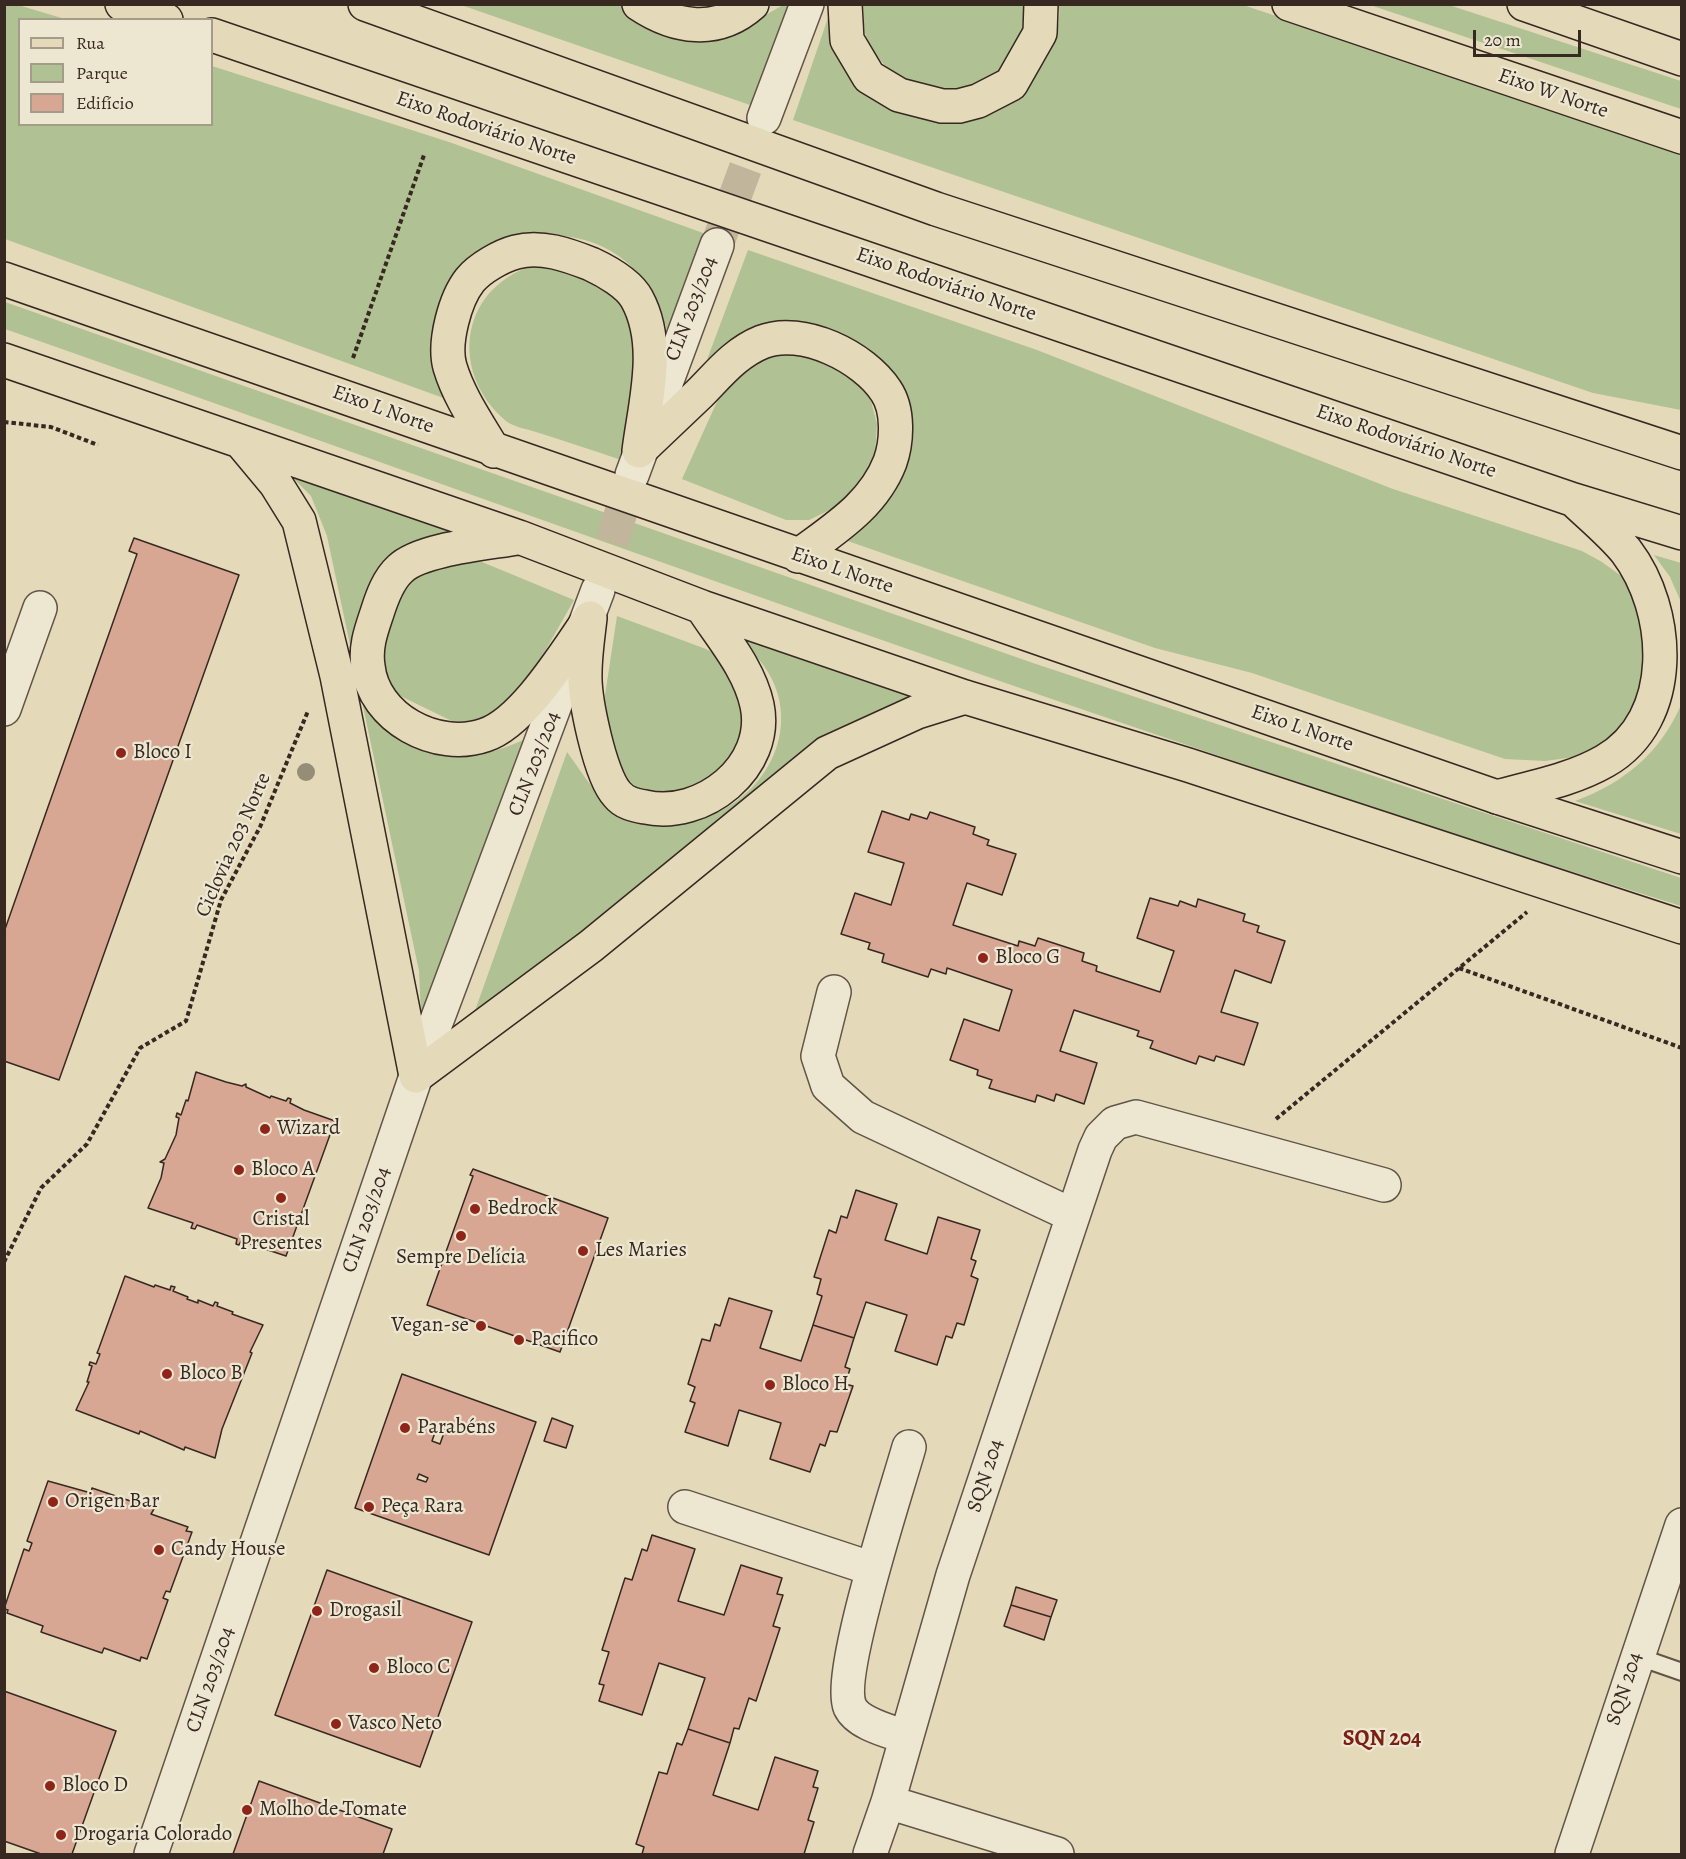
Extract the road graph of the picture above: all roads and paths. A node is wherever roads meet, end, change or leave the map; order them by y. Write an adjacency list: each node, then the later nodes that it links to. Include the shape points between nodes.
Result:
1 (122, 4): 10 (main road)
2 (365, 4): 23 (main road, via 936,209)
3 (639, 4): 4 (main road, via 655,15 691,27 717,23)
4 (752, 4)
5 (807, 4): 13 (street)
6 (845, 4): 7 (main road, via 848,40 869,77 918,102 959,106 1011,84 1040,33)
7 (1041, 4)
8 (1289, 4): 14 (main road, Eixo W Norte)
9 (1524, 4): 12 (main road)
10 (160, 18)
11 (213, 35): 26 (main road, Eixo Rodoviário Norte)
12 (1682, 59)
13 (764, 118)
14 (1682, 137)
15 (424, 154): 18 (path)
16 (717, 245): 25 (street, CLN 203/204)
17 (4, 279): 24 (main road, Eixo L Norte, via 396,413)
18 (353, 358)
19 (4, 360): 21 (main road)
20 (4, 422): 22 (path, via 51,427)
21 (240, 441): 28 (main road); 33 (main road, via 276,484 299,521)
22 (98, 445)
23 (1675, 450)
24 (494, 451): 25 (main road, via 464,402 449,364 450,330 456,305 470,280 494,262 517,251 556,251 608,271 637,298 651,356); 29 (main road, Eixo L Norte)
25 (636, 463): 29 (main road, via 728,364 765,341 814,342 855,359 887,392 895,435 890,462 866,503)
26 (1574, 500): 27 (main road, Eixo Rodoviário Norte); 36 (main road, via 1626,551 1651,598 1660,633 1661,660 1651,707 1631,740 1606,760 1570,777)
27 (1682, 533)
28 (519, 537): 30 (main road, via 432,553 401,567 381,600 367,645 373,686 382,704 396,717 427,735 456,740 486,735 525,707); 31 (main road)
29 (798, 556): 36 (main road, Eixo L Norte)
30 (594, 604): 31 (main road, via 584,675 597,748 609,784 629,804 671,811 700,802 728,785 751,753 758,728 757,706 746,673); 43 (street, CLN 203/204)
31 (702, 607): 34 (main road)
32 (40, 608): 35 (street)
33 (337, 676): 43 (main road); 47 (path, Ciclovia 203 Norte, via 318,685 260,827 221,900 186,1021 140,1048 87,1144 41,1188)
34 (965, 698): 38 (main road, via 1188,765); 43 (main road, via 917,712 827,753 591,946)
35 (4, 710)
36 (1497, 797): 37 (main road, Eixo L Norte)
37 (1682, 857)
38 (1558, 887): 39 (main road); 40 (path)
39 (1682, 927)
40 (1459, 968): 42 (path); 44 (path)
41 (834, 992): 46 (street, via 818,1056 828,1086 864,1117)
42 (1682, 1048)
43 (416, 1076): 56 (street, CLN 203/204)
44 (1243, 1146): 45 (street, SQN 204); 46 (street, SQN 204, via 1136,1117 1122,1120 1101,1137)
45 (1384, 1185)
46 (1072, 1215): 54 (street, SQN 204, via 953,1575)
47 (4, 1262)
48 (909, 1447): 51 (street)
49 (685, 1507): 51 (street)
50 (1682, 1525): 52 (street, SQN 204)
51 (873, 1569): 54 (street, via 849,1672 848,1699 859,1717)
52 (1636, 1656): 53 (lane); 59 (street, SQN 204)
53 (1682, 1672)
54 (906, 1737): 55 (street, SQN 204)
55 (888, 1802): 57 (street, SQN 204); 58 (street)
56 (151, 1854)
57 (870, 1854)
58 (1056, 1854)
59 (1572, 1854)

